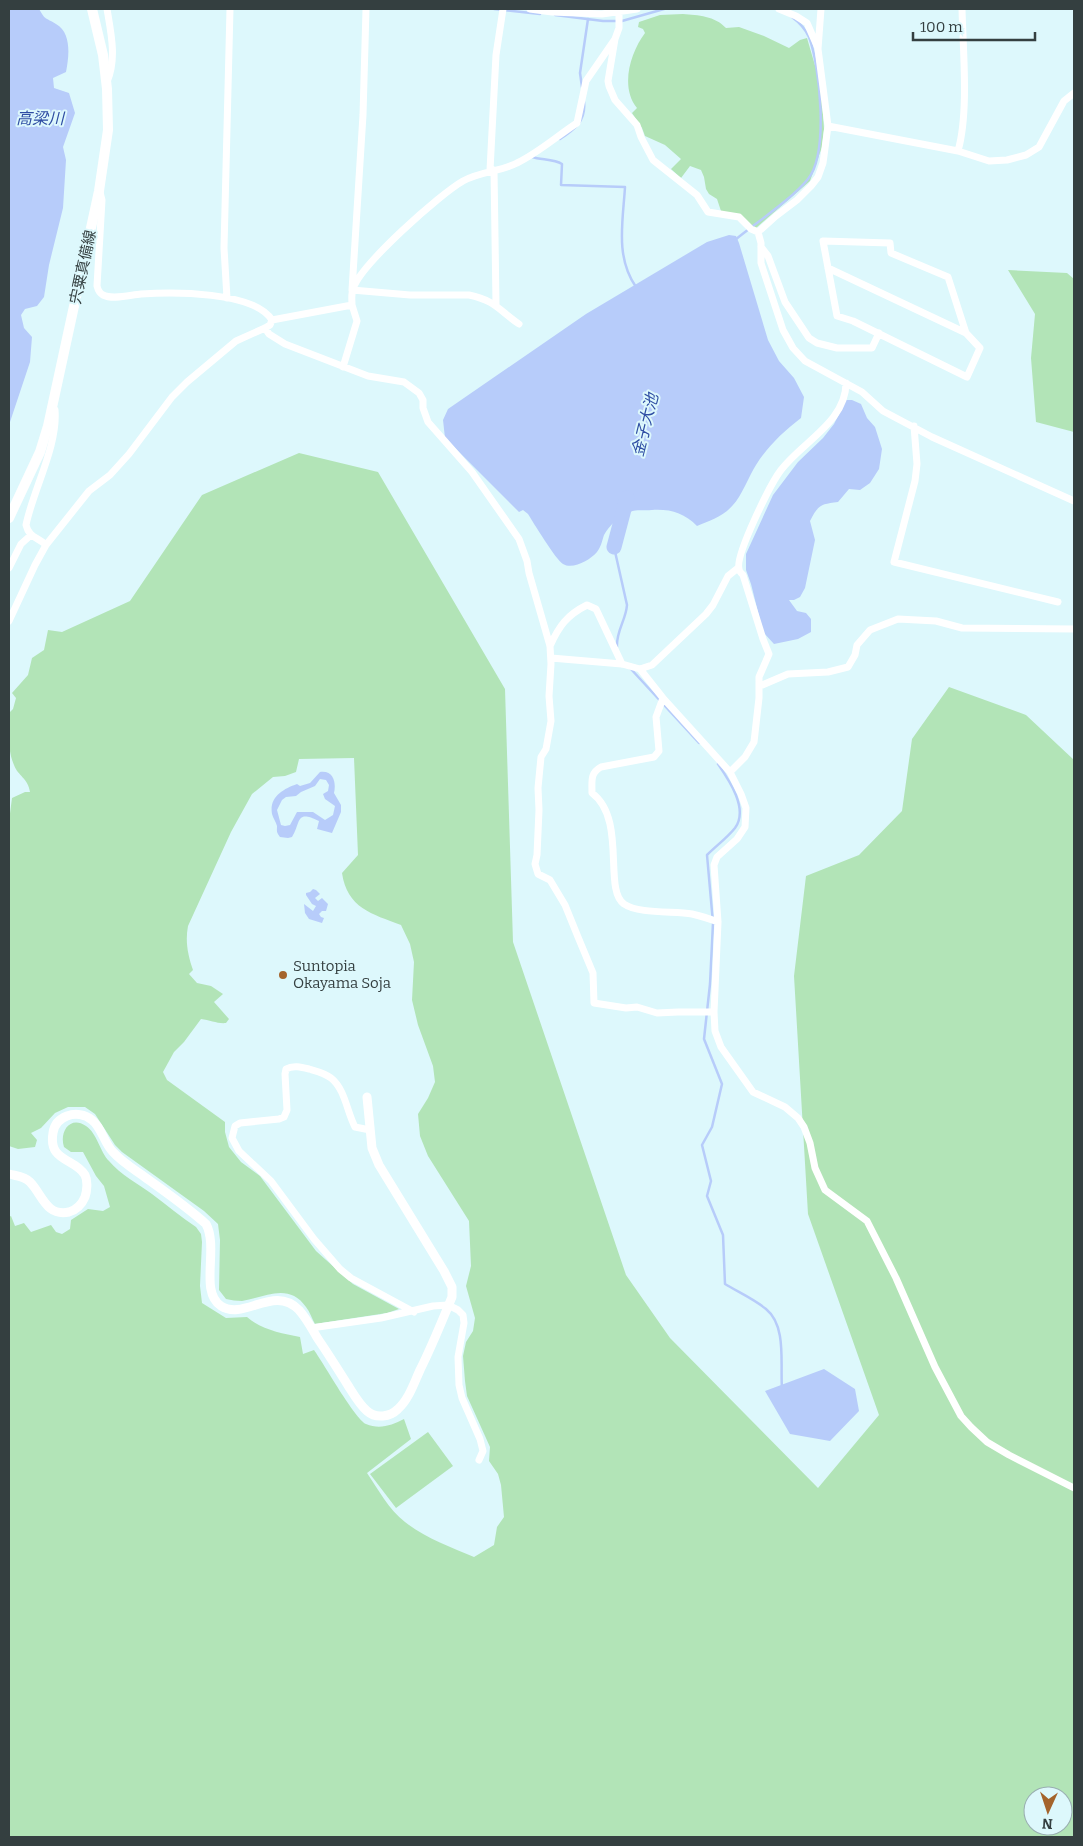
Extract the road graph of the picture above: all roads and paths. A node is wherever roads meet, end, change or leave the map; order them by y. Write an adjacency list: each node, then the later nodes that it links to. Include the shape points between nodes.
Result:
1 (92, 9): 15 (main road, 宍粟真備線)
2 (107, 9): 15 (street, via 112,49 111,73)
3 (230, 9): 25 (street, via 224,248)
4 (366, 9): 24 (street, via 364,115)
5 (503, 9): 19 (street, via 496,55)
6 (530, 9): 11 (street)
7 (637, 9): 12 (street)
8 (779, 9): 14 (street, via 807,24)
9 (821, 9): 14 (street)
10 (962, 9): 18 (street, via 964,103)
11 (552, 10): 12 (street, via 602,14)
12 (619, 12): 13 (street)
13 (615, 39): 19 (street, via 586,81 577,123 516,164); 21 (street, via 609,86 615,100 637,125 653,160 697,195 708,212 739,216)
14 (818, 49): 17 (street)
15 (106, 83): 20 (main road, 宍粟真備線, via 108,130)
16 (1074, 93): 18 (street, via 1064,101 1039,147 1026,155 989,161)
17 (828, 126): 18 (street); 21 (street, via 818,177 797,200)
18 (958, 151)
19 (492, 170): 24 (street, via 461,182 424,211 380,253); 26 (street)
20 (100, 191): 25 (street, via 99,292 113,297 172,293); 35 (main road, 宍粟真備線)
21 (758, 232): 22 (street)
22 (761, 246): 32 (street, via 785,302 809,338 837,348 872,348); 34 (street, via 761,262 774,305 793,348 805,361)
23 (828, 268): 31 (street); 31 (street, via 823,241 890,242 891,254 948,277); 32 (street, via 837,316)
24 (352, 290): 26 (street, via 410,295 469,295); 27 (street)
25 (226, 298): 28 (street, via 250,303)
26 (496, 304): 29 (street)
27 (352, 305): 28 (street); 33 (street, via 357,321)
28 (272, 320): 30 (street)
29 (519, 324)
30 (265, 328): 33 (street, via 285,344); 40 (street, via 236,342 187,382 129,454 110,475 89,491)
31 (966, 332): 32 (street, via 980,348 967,377)
32 (879, 333)
33 (343, 367): 46 (street, via 368,376 404,382 419,393 428,422 472,472 519,539)
34 (846, 383): 36 (street, via 883,411); 42 (street, via 846,392 830,421 779,471 746,537)
35 (54, 401): 38 (main road, 宍粟真備線, via 40,452); 39 (street, via 54,428 48,456 26,525)
36 (914, 426): 37 (street); 43 (street, via 915,481 894,562)
37 (1074, 502)
38 (9, 518)
39 (31, 535): 40 (street); 41 (street, via 21,544)
40 (46, 545): 44 (street)
41 (9, 568)
42 (738, 568): 49 (street, via 728,576 713,606 691,630 652,666); 50 (street, via 769,654 759,678)
43 (1058, 602)
44 (9, 621)
45 (1074, 629): 50 (street, via 962,628 936,620 898,619 870,630 857,645 848,667 828,672 788,674)
46 (550, 646): 47 (street); 48 (street, via 559,627 575,611 587,605 596,609)
47 (551, 658): 48 (street); 54 (street, via 551,721 546,749 541,757 535,864 538,874 550,880 565,906 592,973 594,1003 638,1007 657,1013)
48 (622, 664): 49 (street)
49 (640, 668): 51 (street)
50 (760, 686): 52 (street, via 754,742)
51 (664, 698): 52 (street); 53 (street, via 656,717 660,751 654,757 594,771 592,792 604,805 613,836 613,875 618,897 623,903 636,908 692,914)
52 (730, 772): 53 (street, via 746,808 745,827 717,857 714,865)
53 (718, 922): 54 (street)
54 (714, 1012): 62 (street, via 715,1031 732,1064 753,1092 785,1107 798,1118 825,1190 867,1221 935,1368 961,1416 987,1442)
55 (367, 1097): 56 (street)
56 (370, 1130): 58 (street, via 372,1148 379,1165 452,1287); 59 (street, via 355,1127 344,1098 331,1078 306,1068 290,1067 285,1074 287,1110 284,1117 240,1122 235,1126 232,1138 239,1151 271,1181 340,1269)
57 (9, 1174): 60 (street, via 30,1182 52,1210 70,1212 79,1207 87,1192 85,1175 62,1159 54,1150 52,1140 54,1128 63,1118 86,1116 98,1126 111,1150 206,1224 212,1242 210,1288 214,1300 234,1310 278,1300 288,1302 299,1310)
58 (448, 1306): 59 (street, via 433,1306); 60 (street, via 408,1396 388,1416 380,1417 368,1412); 61 (street, via 463,1315 458,1357 459,1385 480,1439 483,1451)
59 (414, 1312): 60 (street)
60 (311, 1328)
61 (479, 1460)
62 (1074, 1488)

